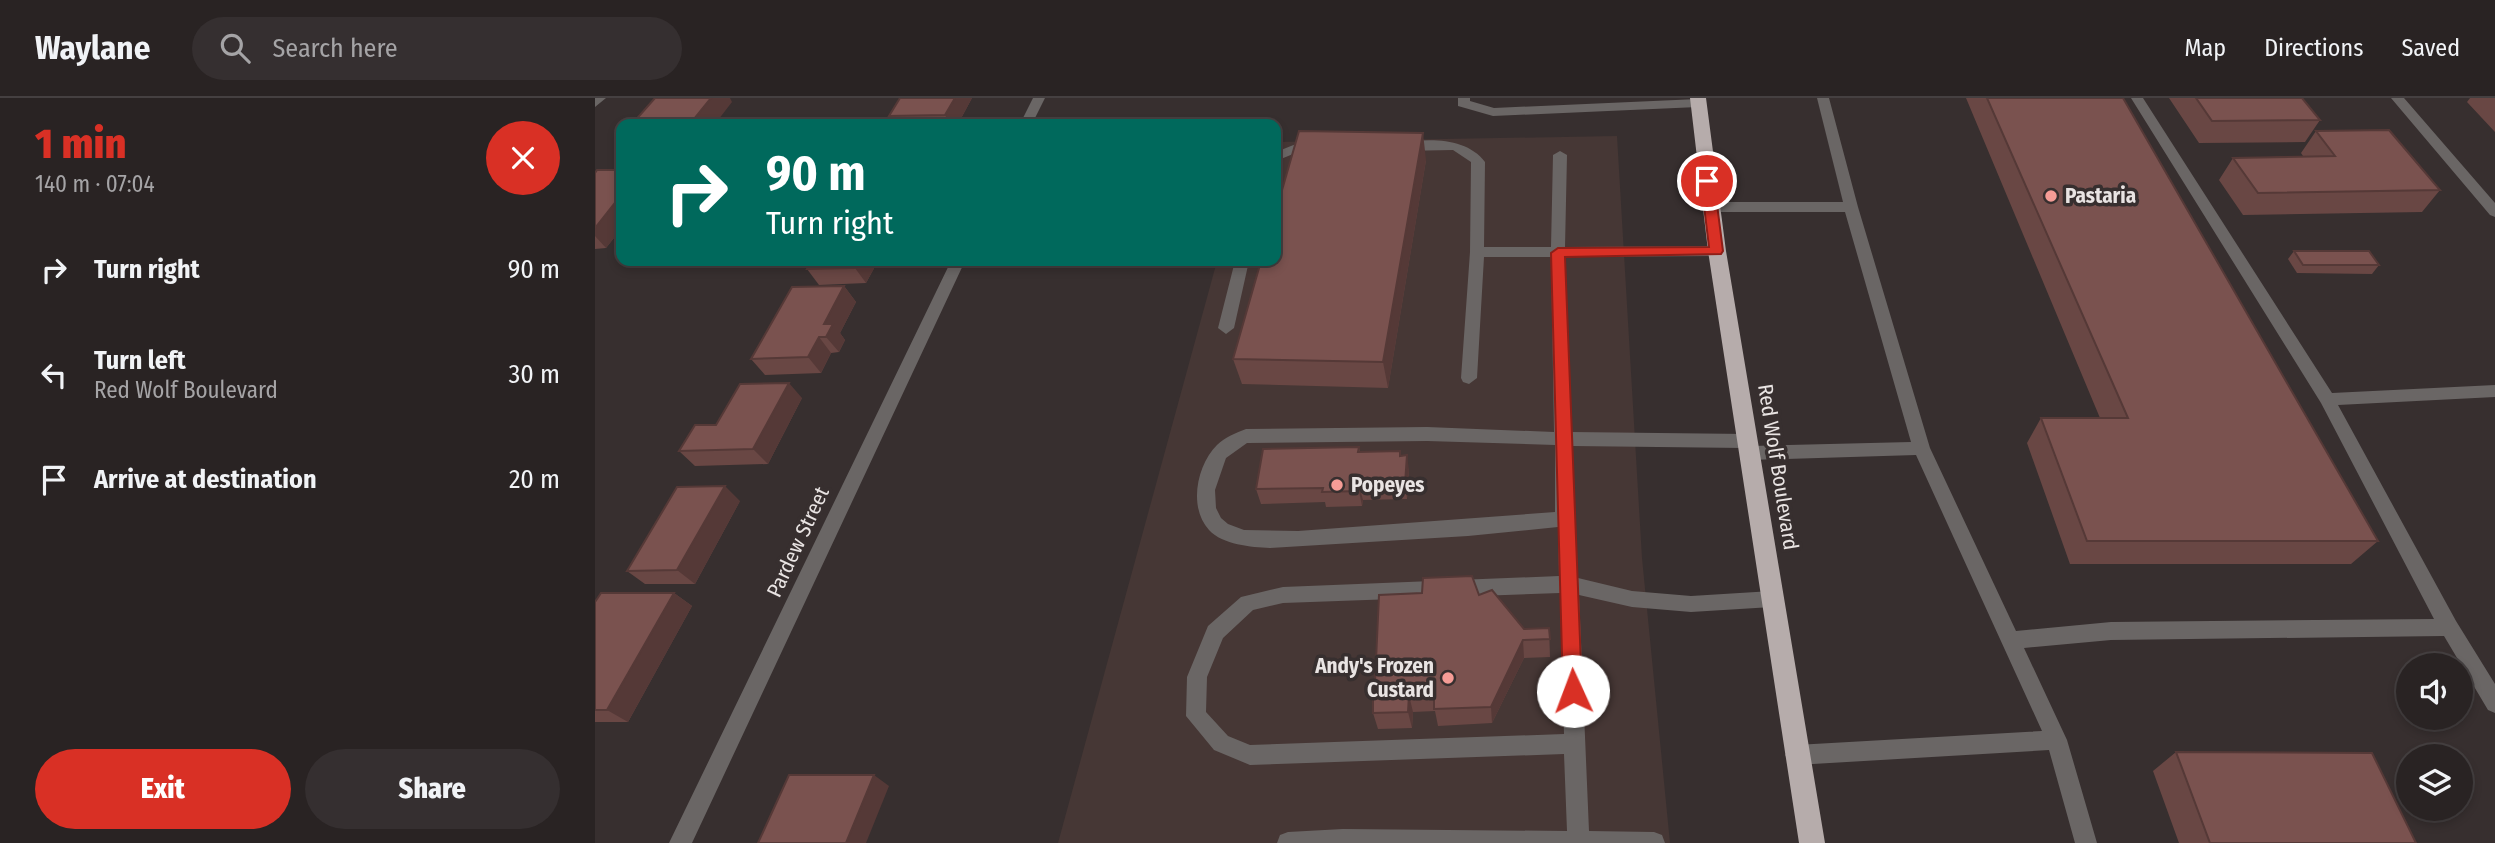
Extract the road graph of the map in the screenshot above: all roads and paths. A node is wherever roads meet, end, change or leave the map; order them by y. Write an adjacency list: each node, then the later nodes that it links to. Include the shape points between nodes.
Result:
1 (600, 98): 8 (street)
2 (1039, 98): 9 (street)
3 (1464, 98): 7 (street, via 1464,103 1493,112)
4 (1823, 98): 15 (street)
5 (2137, 98): 25 (street)
6 (2397, 98): 16 (street)
7 (1698, 101): 14 (highway, Red Wolf Boulevard)
8 (595, 103)
9 (1028, 119)
10 (1392, 147): 18 (street, via 1460,147 1474,155 1478,162)
11 (1337, 148): 12 (street, via 1296,148)
12 (1281, 155)
13 (1560, 155): 19 (street)
14 (1711, 206): 15 (street); 17 (highway, Red Wolf Boulevard)
15 (1851, 206): 28 (street)
16 (2495, 212)
17 (1717, 251): 19 (street); 27 (highway, Red Wolf Boulevard)
18 (1477, 252): 19 (street); 23 (street)
19 (1558, 253): 26 (street)
20 (956, 266): 39 (street, Pardew Street)
21 (1241, 266): 22 (street)
22 (1226, 328)
23 (1469, 378)
24 (2495, 391): 25 (street)
25 (2327, 399): 32 (street)
26 (1563, 439): 27 (street); 29 (street); 29 (street, via 1246,436 1227,443 1211,468 1205,510 1230,534 1276,540 1546,522 1562,518)
27 (1748, 447): 28 (street); 31 (highway, Red Wolf Boulevard)
28 (1921, 448): 33 (street)
29 (1566, 508): 30 (street)
30 (1569, 584): 31 (street, via 1632,599 1691,604); 36 (street); 36 (street, via 1283,595 1248,603 1215,632 1196,677 1196,716 1221,743 1250,755)
31 (1772, 599): 37 (highway, Red Wolf Boulevard)
32 (2449, 627): 33 (street, via 2111,631); 34 (street)
33 (2010, 640): 35 (street)
34 (2495, 703)
35 (2057, 740): 37 (street); 43 (street)
36 (1574, 744): 38 (street)
37 (1796, 755): 42 (highway, Red Wolf Boulevard)
38 (1578, 842): 40 (street); 41 (street)
39 (680, 843)
40 (1288, 843)
41 (1654, 843)
42 (1812, 843)
43 (2086, 843)

